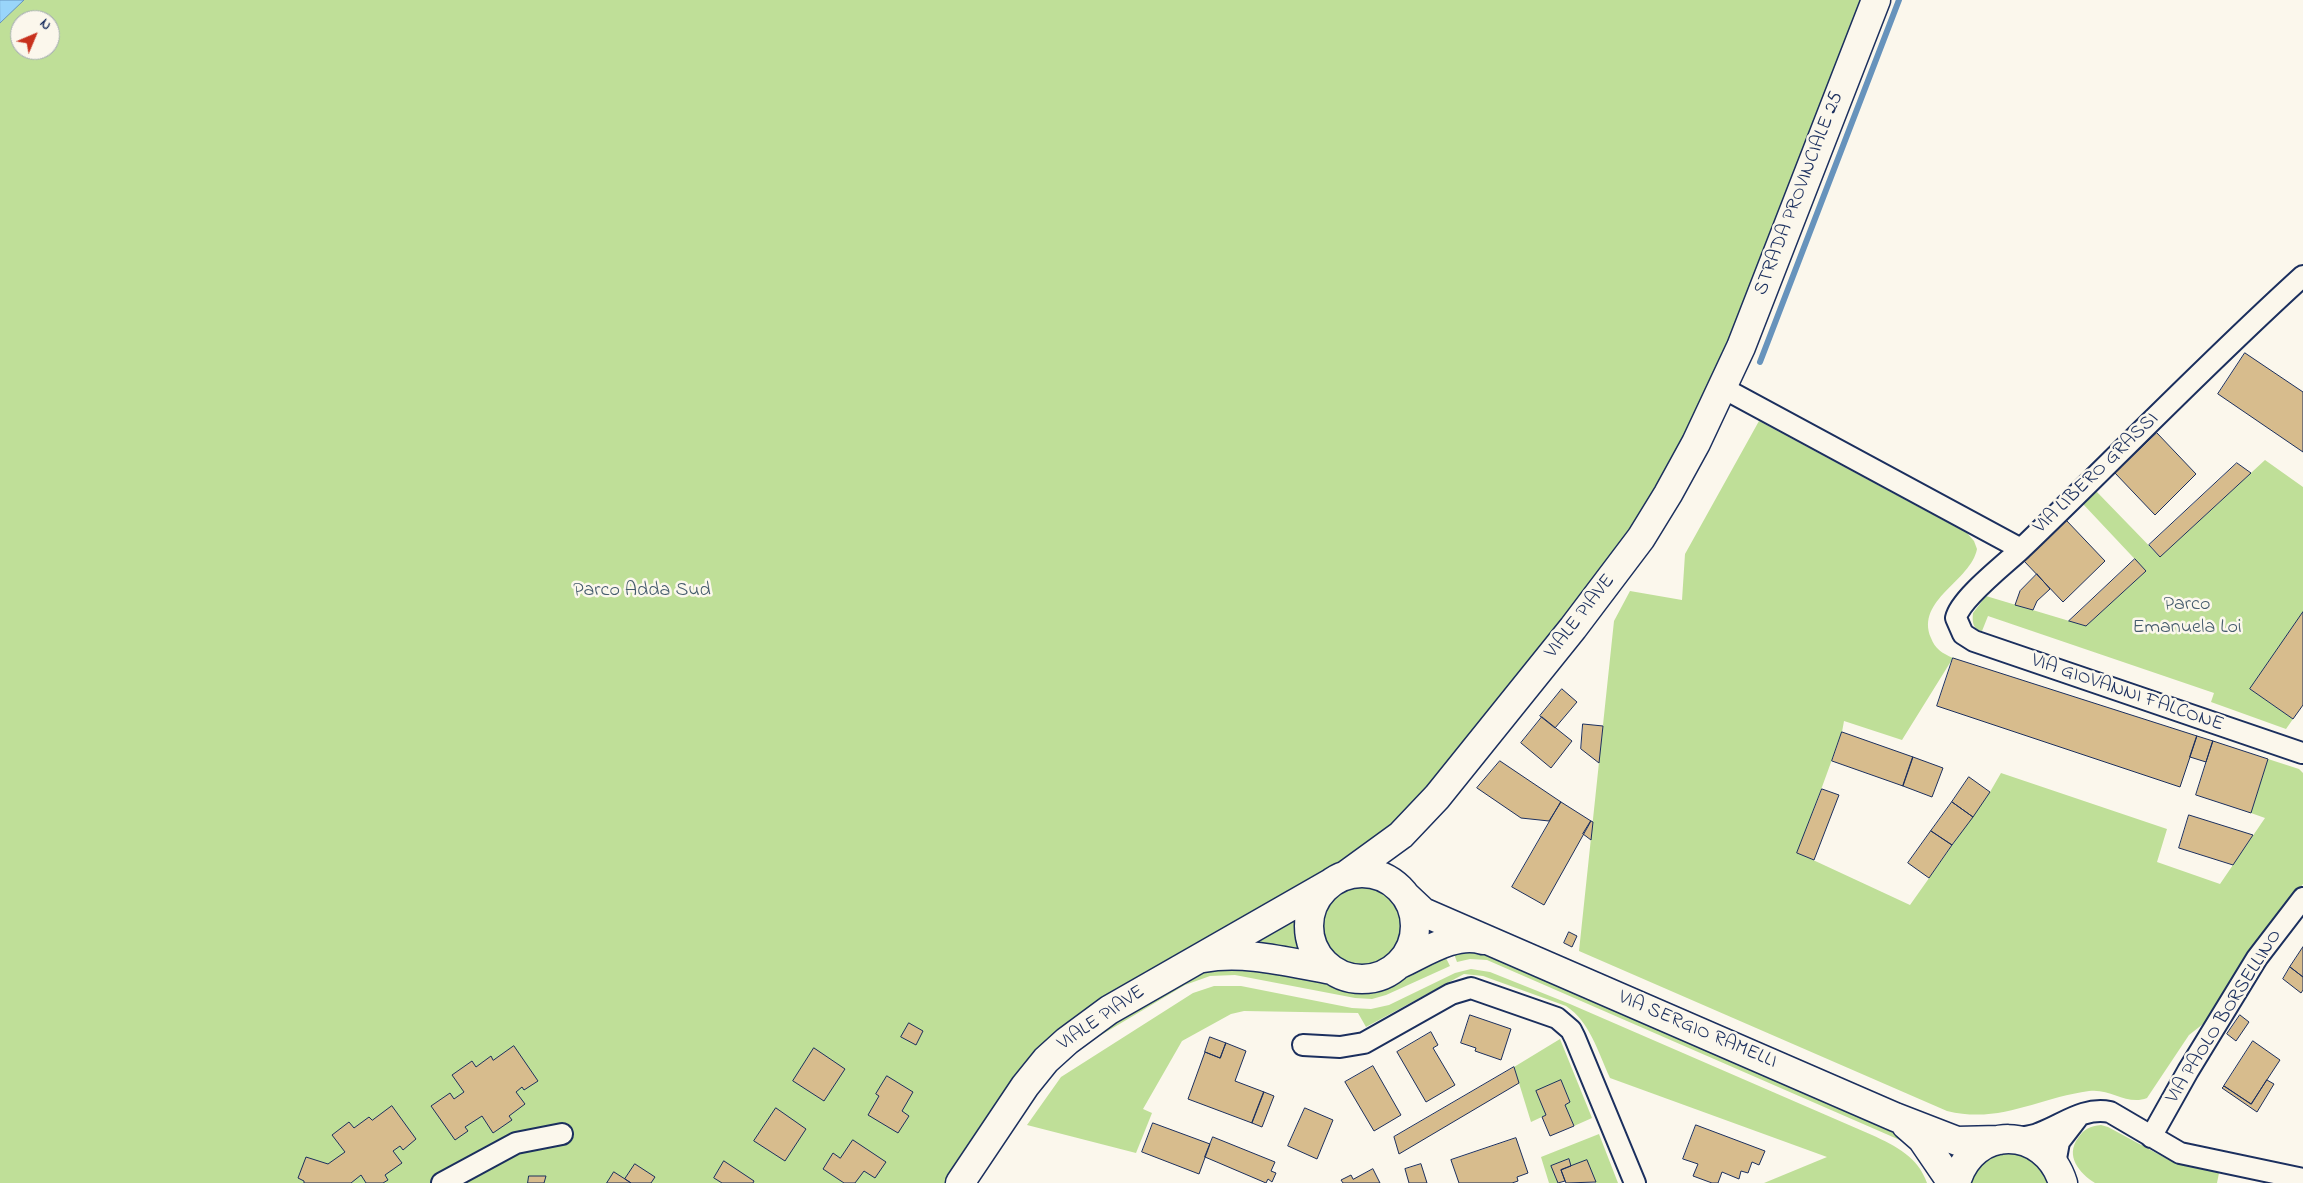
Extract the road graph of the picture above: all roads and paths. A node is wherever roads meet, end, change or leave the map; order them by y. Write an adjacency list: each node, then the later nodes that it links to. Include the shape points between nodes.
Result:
1 (1876, 0): 3 (street, STRADA PROVINCIALE 25)
2 (2303, 276): 4 (street, VIA LIBERO GRASSI)
3 (1723, 388): 4 (street); 7 (street, VIALE PIAVE, via 1641,538 1464,765)
4 (2021, 549): 5 (street, VIA LIBERO GRASSI, via 1962,604 1956,618)
5 (1958, 626): 6 (street, VIA GIOVANNI FALCONE, via 1974,641)
6 (2303, 753)
7 (1410, 826): 8 (street, VIALE PIAVE, via 1375,856); 9 (street, VIALE PIAVE, via 1399,846 1398,856 1398,878)
8 (1339, 879): 9 (street, VIALE PIAVE, via 1361,873 1375,874); 13 (street, VIALE PIAVE); 14 (street, VIALE PIAVE, via 1319,894 1309,926 1312,943)
9 (1404, 892): 11 (street, VIA SERGIO RAMELLI, via 1423,912); 12 (street, VIALE PIAVE, via 1414,913 1415,931 1411,949)
10 (2303, 898): 19 (street, VIA PAOLO BORSELLINO, via 2258,958)
11 (1498, 945): 12 (street, VIA SERGIO RAMELLI, via 1478,938 1460,938); 17 (street, VIA SERGIO RAMELLI)
12 (1400, 964): 14 (street, VIALE PIAVE, via 1385,974 1367,979 1349,977)
13 (1186, 965): 14 (street, VIALE PIAVE, via 1203,958 1228,955); 24 (street, VIALE PIAVE, via 1087,1025 1046,1060)
14 (1332, 970)
15 (1303, 1046): 25 (street, via 1340,1048 1364,1043 1451,994 1471,988 1557,1018 1576,1038)
16 (2081, 1113): 19 (street, via 2110,1112); 20 (street, via 2038,1134); 21 (street, via 2059,1142)
17 (1894, 1117): 20 (street, VIA SERGIO RAMELLI, via 1957,1140); 26 (street, VIA SERGIO RAMELLI, via 1922,1139)
18 (562, 1134): 23 (street, via 516,1143)
19 (2151, 1137): 22 (street, via 2180,1153)
20 (2006, 1139): 21 (street, VIA SERGIO RAMELLI, via 2034,1145 2046,1154); 26 (street, via 1974,1151 1959,1170)
21 (2063, 1176)
22 (2303, 1179)
23 (442, 1183)
24 (960, 1183)
25 (1635, 1183)
26 (1954, 1183)

